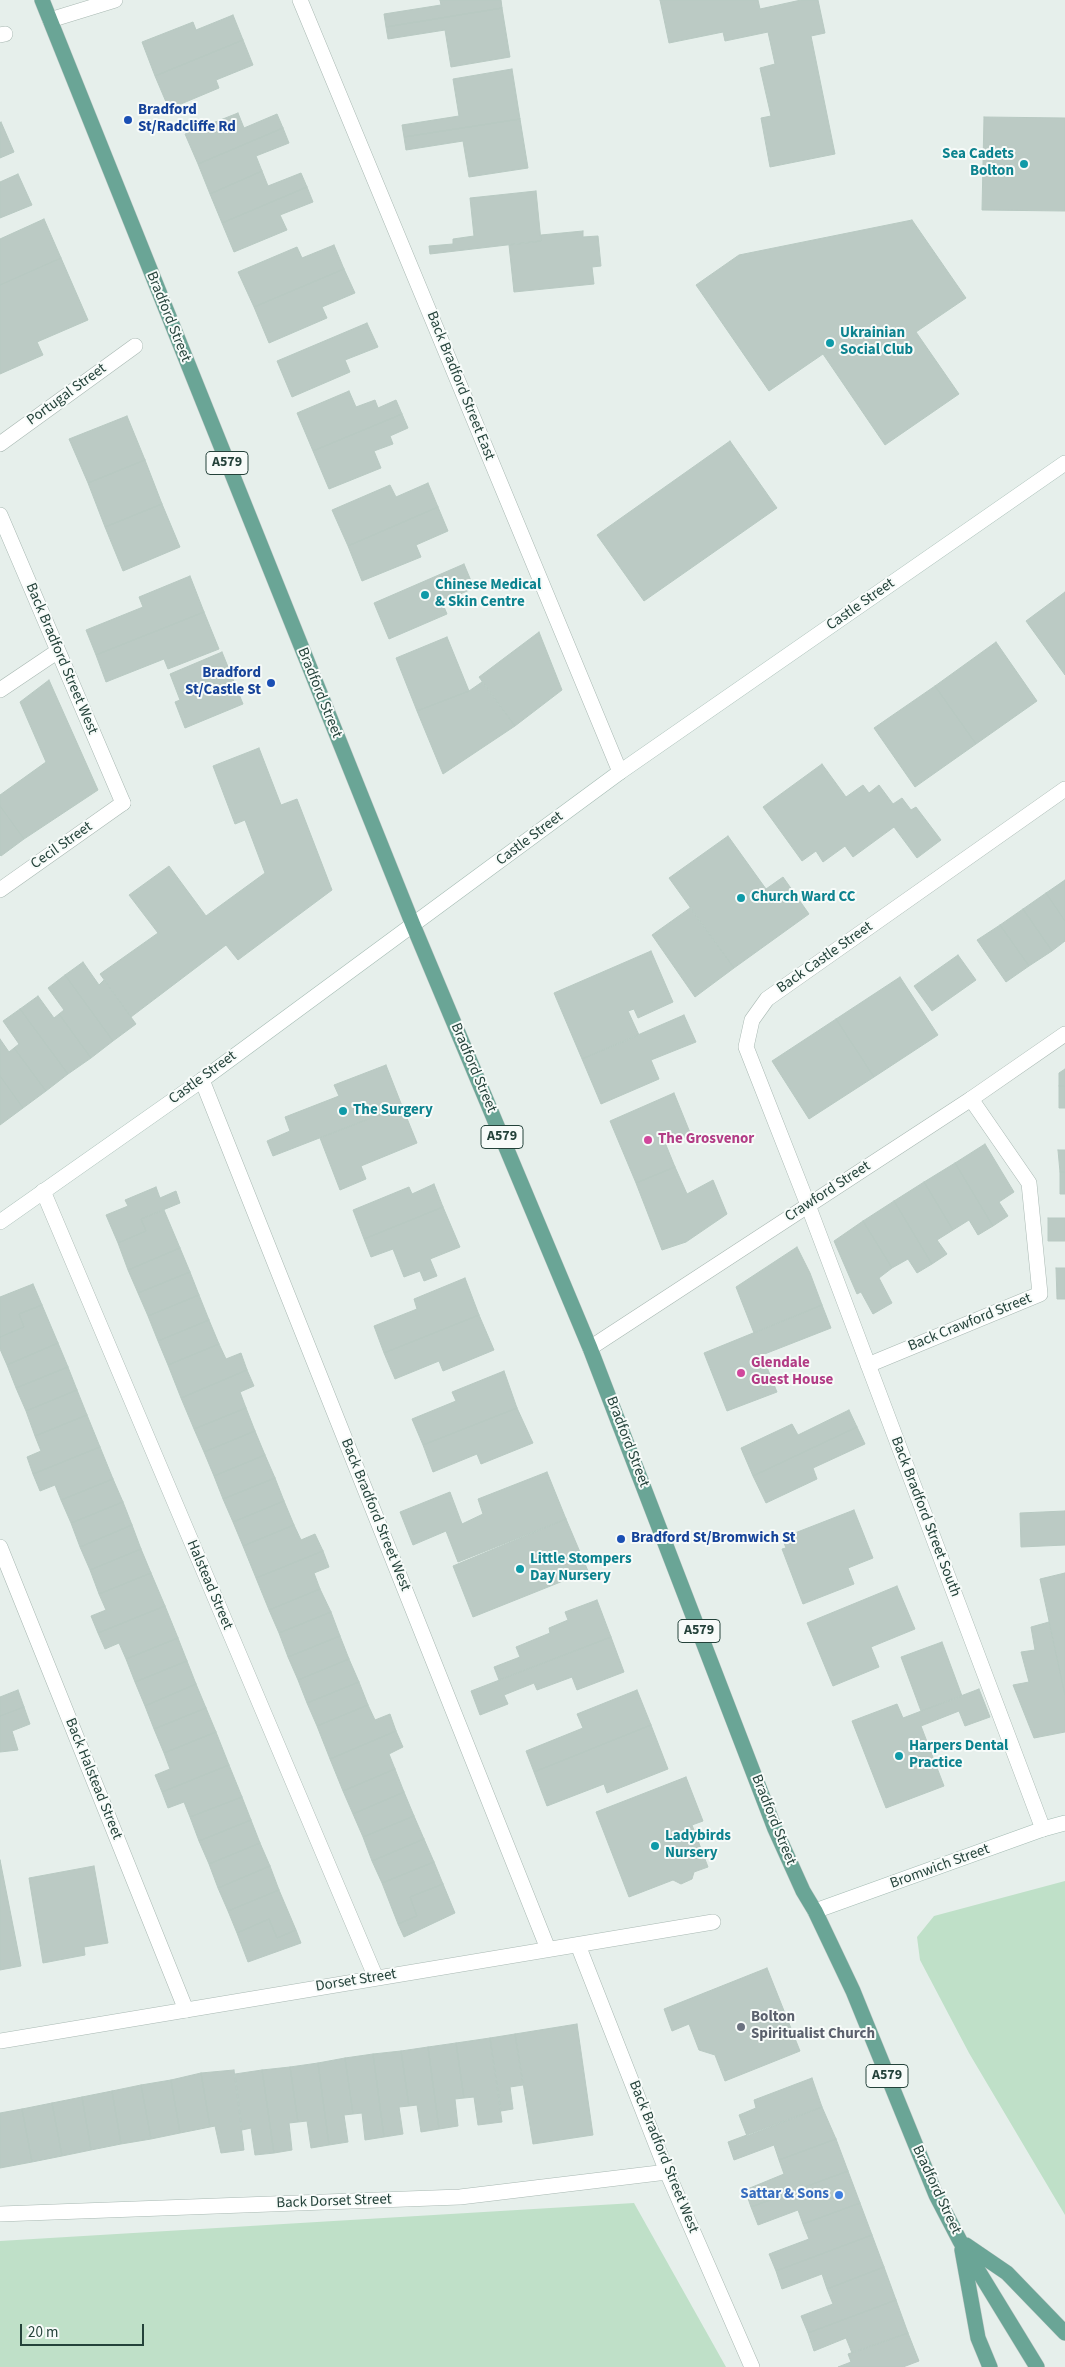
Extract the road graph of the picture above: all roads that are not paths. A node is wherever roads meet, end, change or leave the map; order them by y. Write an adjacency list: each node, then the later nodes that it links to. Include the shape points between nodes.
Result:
1 (42, 0): 4 (main road, Bradford Street / A579)
2 (115, 0): 4 (street)
3 (300, 0): 11 (street, Back Bradford Street East)
4 (50, 20): 15 (main road, Bradford Street / A579)
5 (135, 346): 6 (street, Portugal Street)
6 (0, 444)
7 (1065, 463): 11 (street, Castle Street)
8 (0, 515): 9 (street, Back Bradford Street West)
9 (58, 651): 10 (street); 13 (street, Back Bradford Street West)
10 (0, 690)
11 (620, 772): 15 (street, Castle Street)
12 (1065, 789): 20 (street, Back Castle Street, via 767,999 752,1020 746,1047)
13 (123, 803): 14 (street, Cecil Street)
14 (0, 890)
15 (413, 925): 17 (street, Castle Street); 22 (main road, Bradford Street / A579)
16 (1065, 1034): 18 (street, Crawford Street)
17 (202, 1080): 19 (street, Castle Street); 30 (street, Back Bradford Street West)
18 (971, 1099): 20 (street, Crawford Street); 23 (street, Back Crawford Street, via 1029,1183 1040,1294)
19 (43, 1191): 21 (street, Castle Street); 31 (street, Halstead Street)
20 (808, 1204): 22 (street, Crawford Street); 23 (street, Back Bradford Street South)
21 (0, 1222)
22 (590, 1348): 27 (main road, Bradford Street / A579, via 775,1829)
23 (868, 1365): 26 (street, Back Bradford Street South)
24 (0, 1547): 32 (street, Back Halstead Street)
25 (1065, 1823): 26 (street, Bromwich Street)
26 (1043, 1829): 27 (street, Bromwich Street)
27 (815, 1911): 36 (main road, Bradford Street / A579, via 853,1991 936,2195)
28 (713, 1922): 29 (street, Dorset Street)
29 (578, 1945): 30 (street, Dorset Street); 34 (street, Back Bradford Street West)
30 (548, 1949): 31 (street, Dorset Street)
31 (376, 1978): 32 (street, Dorset Street)
32 (186, 2010): 33 (street, Dorset Street)
33 (0, 2041)
34 (668, 2172): 35 (street, Back Dorset Street, via 460,2197); 39 (street, Back Bradford Street West)
35 (0, 2214)
36 (960, 2241): 37 (main road, via 1007,2273); 38 (main road, Bradford Street / A579); 40 (main road, Bradford Street / A579)
37 (1065, 2333)
38 (985, 2363)
39 (752, 2367)
40 (1037, 2367)

